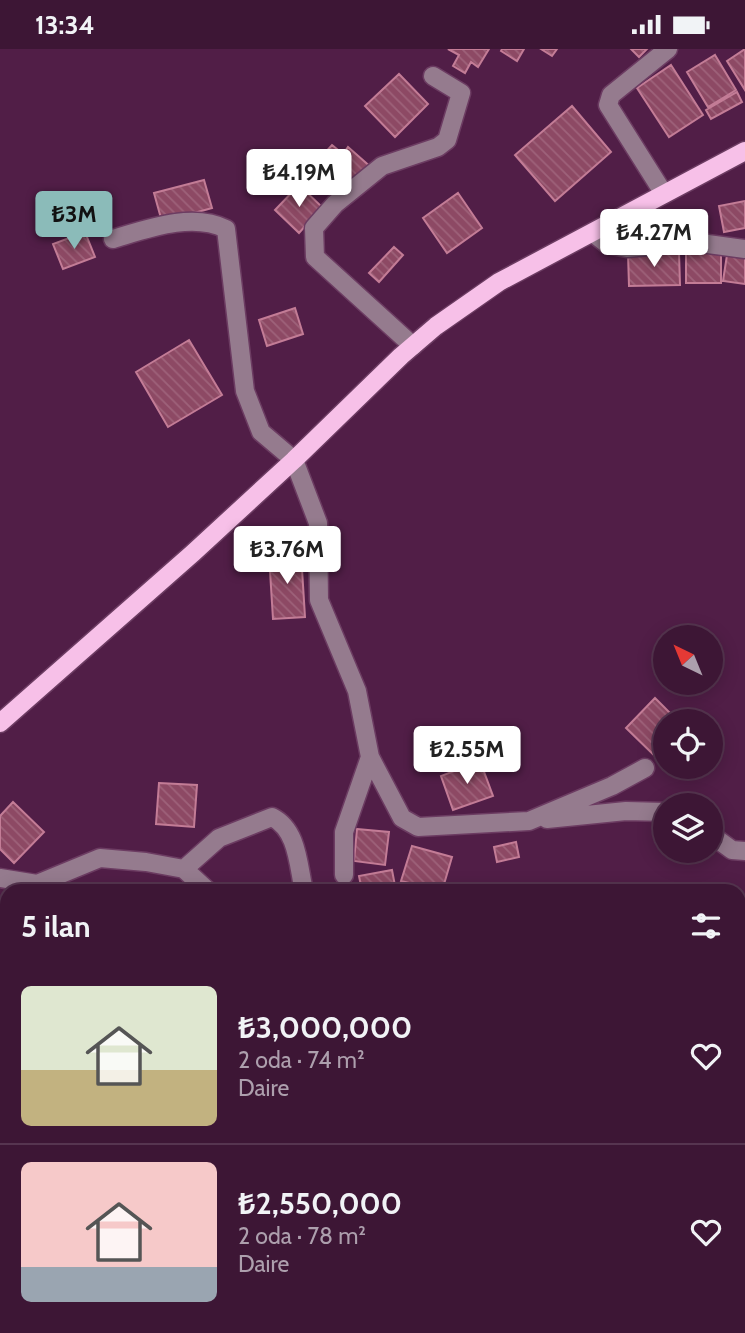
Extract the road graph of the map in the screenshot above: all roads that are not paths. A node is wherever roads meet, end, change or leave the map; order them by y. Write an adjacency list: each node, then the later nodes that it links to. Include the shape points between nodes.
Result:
1 (668, 49): 4 (street, via 611,95 608,105)
2 (433, 76): 8 (street, via 461,93 447,140 382,166 335,204 314,228 315,257)
3 (745, 151): 4 (main road)
4 (664, 194): 5 (main road)
5 (593, 233): 7 (street, via 607,244 627,248 693,242); 8 (main road, via 499,282)
6 (113, 239): 9 (street, via 164,225 211,222 226,229 245,391 261,432)
7 (745, 249)
8 (413, 346): 9 (main road)
9 (294, 460): 10 (main road); 13 (street, via 318,523 319,600 357,691)
10 (193, 553): 11 (main road); 12 (main road)
11 (0, 711)
12 (0, 723)
13 (370, 757): 16 (street, via 402,818 418,827); 20 (street, via 344,832)
14 (645, 768): 16 (street)
15 (653, 811): 16 (street)
16 (529, 821)
17 (723, 843): 18 (street)
18 (745, 851)
19 (184, 869): 21 (street, via 100,858 37,884); 22 (street); 23 (street, via 219,838 272,817 284,823 292,837)
20 (344, 875)
21 (0, 878)
22 (200, 884)
23 (302, 884)

